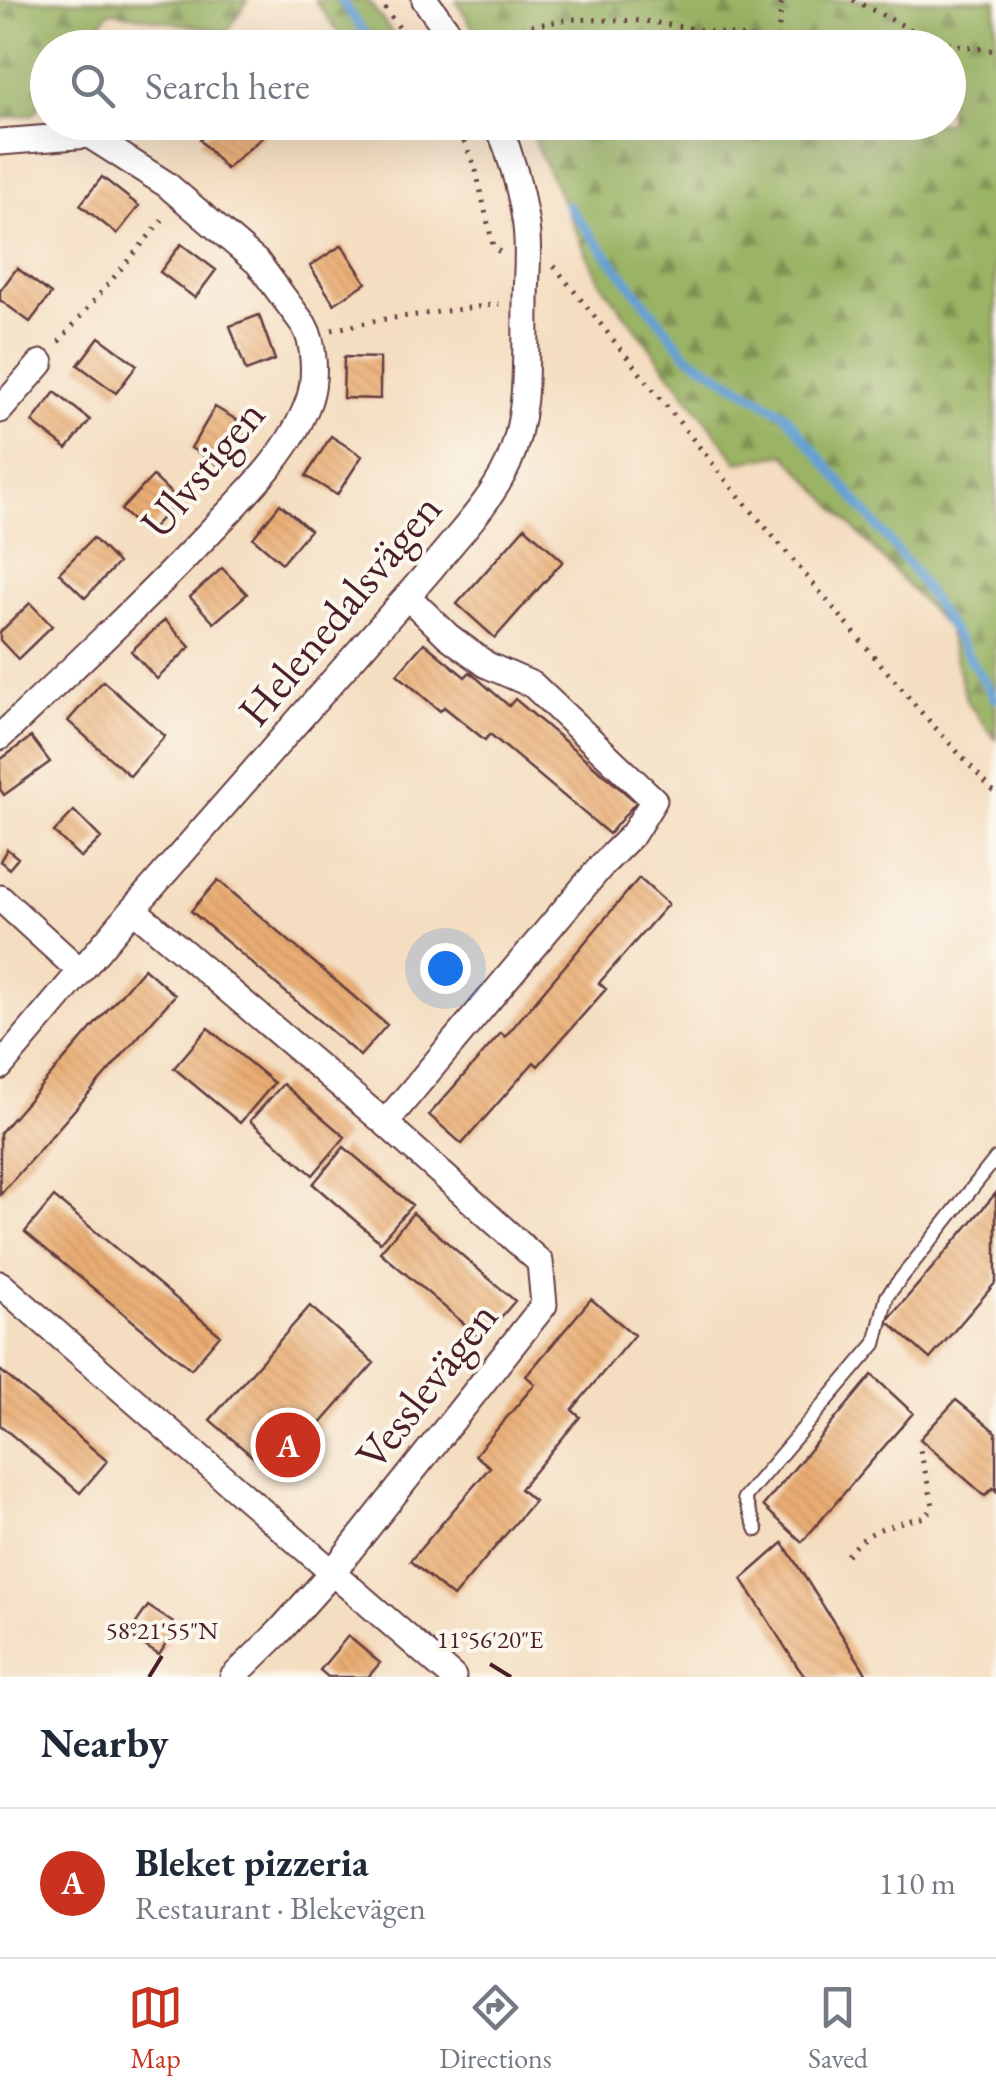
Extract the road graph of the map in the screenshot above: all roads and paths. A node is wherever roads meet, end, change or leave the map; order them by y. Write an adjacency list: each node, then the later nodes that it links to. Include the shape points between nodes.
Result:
1 (378, 0): 5 (path)
2 (425, 0): 6 (street)
3 (782, 0): 9 (path)
4 (853, 0): 10 (path)
5 (400, 30)
6 (454, 30)
7 (522, 30): 8 (path, via 570,20 626,20)
8 (695, 30)
9 (778, 30)
10 (910, 30)
11 (966, 47): 12 (path)
12 (996, 51)
13 (30, 140): 16 (street)
14 (96, 140): 17 (street)
15 (504, 140): 19 (street, Helenedalsvägen, via 526,220)
16 (0, 142)
17 (182, 197): 20 (street, via 258,262); 21 (path)
18 (566, 278): 25 (path, via 729,484)
19 (526, 301): 20 (path); 23 (street, Helenedalsvägen, via 520,432 477,512)
20 (310, 334): 24 (street, Ulvstigen, via 310,398 282,450 140,605)
21 (40, 364): 22 (street)
22 (0, 410)
23 (407, 596): 27 (street, Helenedalsvägen); 30 (street, via 487,664 533,685 654,800 634,834)
24 (0, 737)
25 (996, 794)
26 (0, 898): 28 (street)
27 (133, 909): 28 (street, Helenedalsvägen); 30 (street, Vesslevägen)
28 (80, 971): 29 (street, Helenedalsvägen)
29 (0, 1067)
30 (385, 1123): 36 (street, Vesslevägen, via 540,1262 544,1305)
31 (996, 1158): 34 (lane, via 887,1296 875,1344 744,1498)
32 (0, 1284): 36 (street)
33 (920, 1450): 35 (path, via 933,1505 926,1517 884,1526)
34 (757, 1530)
35 (847, 1554)
36 (331, 1574): 37 (street, Vesslevägen); 38 (street)
37 (233, 1677)
38 (453, 1677)

